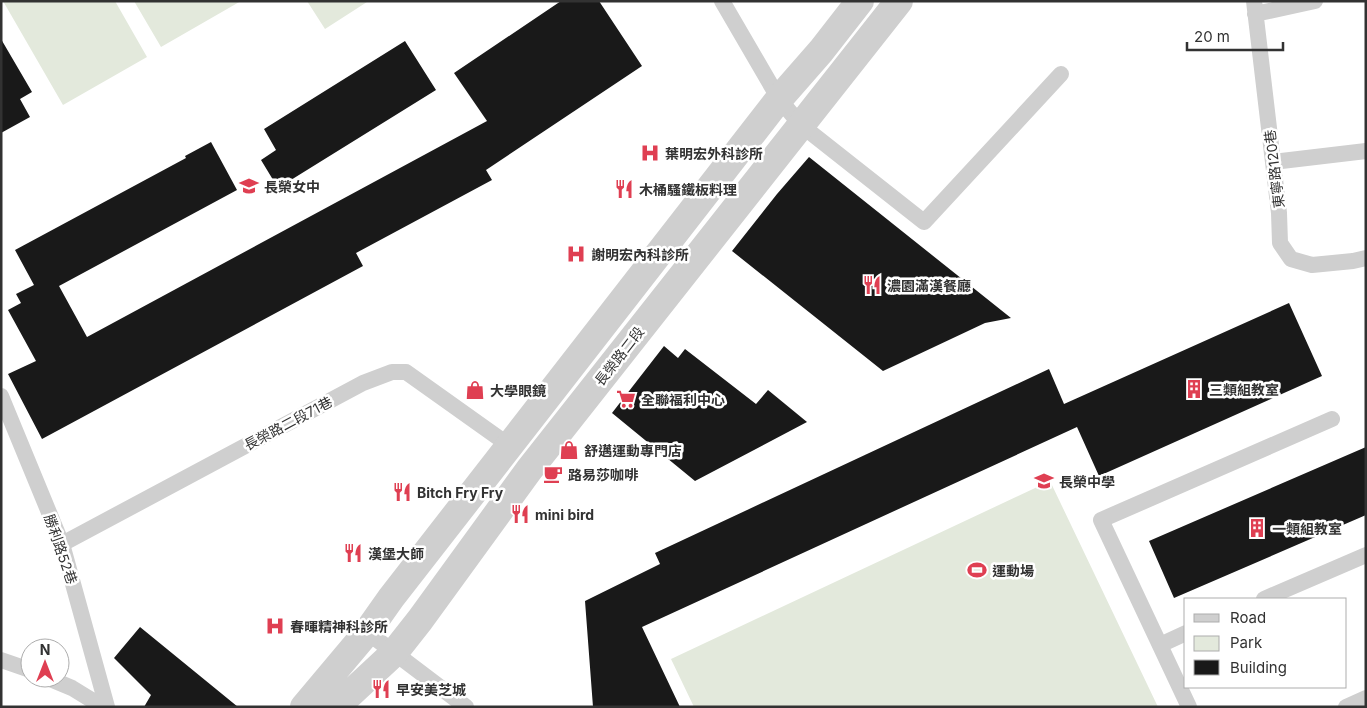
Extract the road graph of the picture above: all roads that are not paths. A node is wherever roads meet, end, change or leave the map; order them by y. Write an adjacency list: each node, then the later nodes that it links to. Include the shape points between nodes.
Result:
1 (722, 1): 7 (lane)
2 (860, 1): 7 (street)
3 (899, 1): 8 (street, 長榮路二段)
4 (1314, 1): 5 (lane)
5 (1254, 8): 10 (lane, 東寧路120巷)
6 (1062, 74): 8 (lane, via 924,222)
7 (779, 98): 8 (lane); 14 (street)
8 (801, 125): 21 (street, 長榮路二段, via 529,470)
9 (1366, 151): 10 (lane)
10 (1273, 162): 11 (lane, 東寧路120巷, via 1280,243 1291,259 1312,265)
11 (1366, 258)
12 (1, 396): 15 (lane, 勝利路52巷)
13 (1332, 419): 20 (lane, via 1101,520)
14 (510, 446): 15 (lane, 長榮路二段71巷, via 406,372 392,372 363,383); 18 (street)
15 (62, 544): 27 (lane, 勝利路52巷)
16 (1366, 554): 17 (lane)
17 (1266, 598)
18 (367, 632): 21 (lane); 28 (street)
19 (1184, 634): 20 (lane)
20 (1160, 645): 31 (lane)
21 (394, 653): 29 (street, 長榮路二段); 30 (lane)
22 (1, 660): 23 (lane)
23 (20, 667)
24 (70, 687): 26 (lane)
25 (1366, 698): 32 (lane)
26 (103, 707)
27 (107, 707)
28 (304, 707)
29 (336, 707)
30 (466, 707)
31 (1189, 707)
32 (1346, 707)

